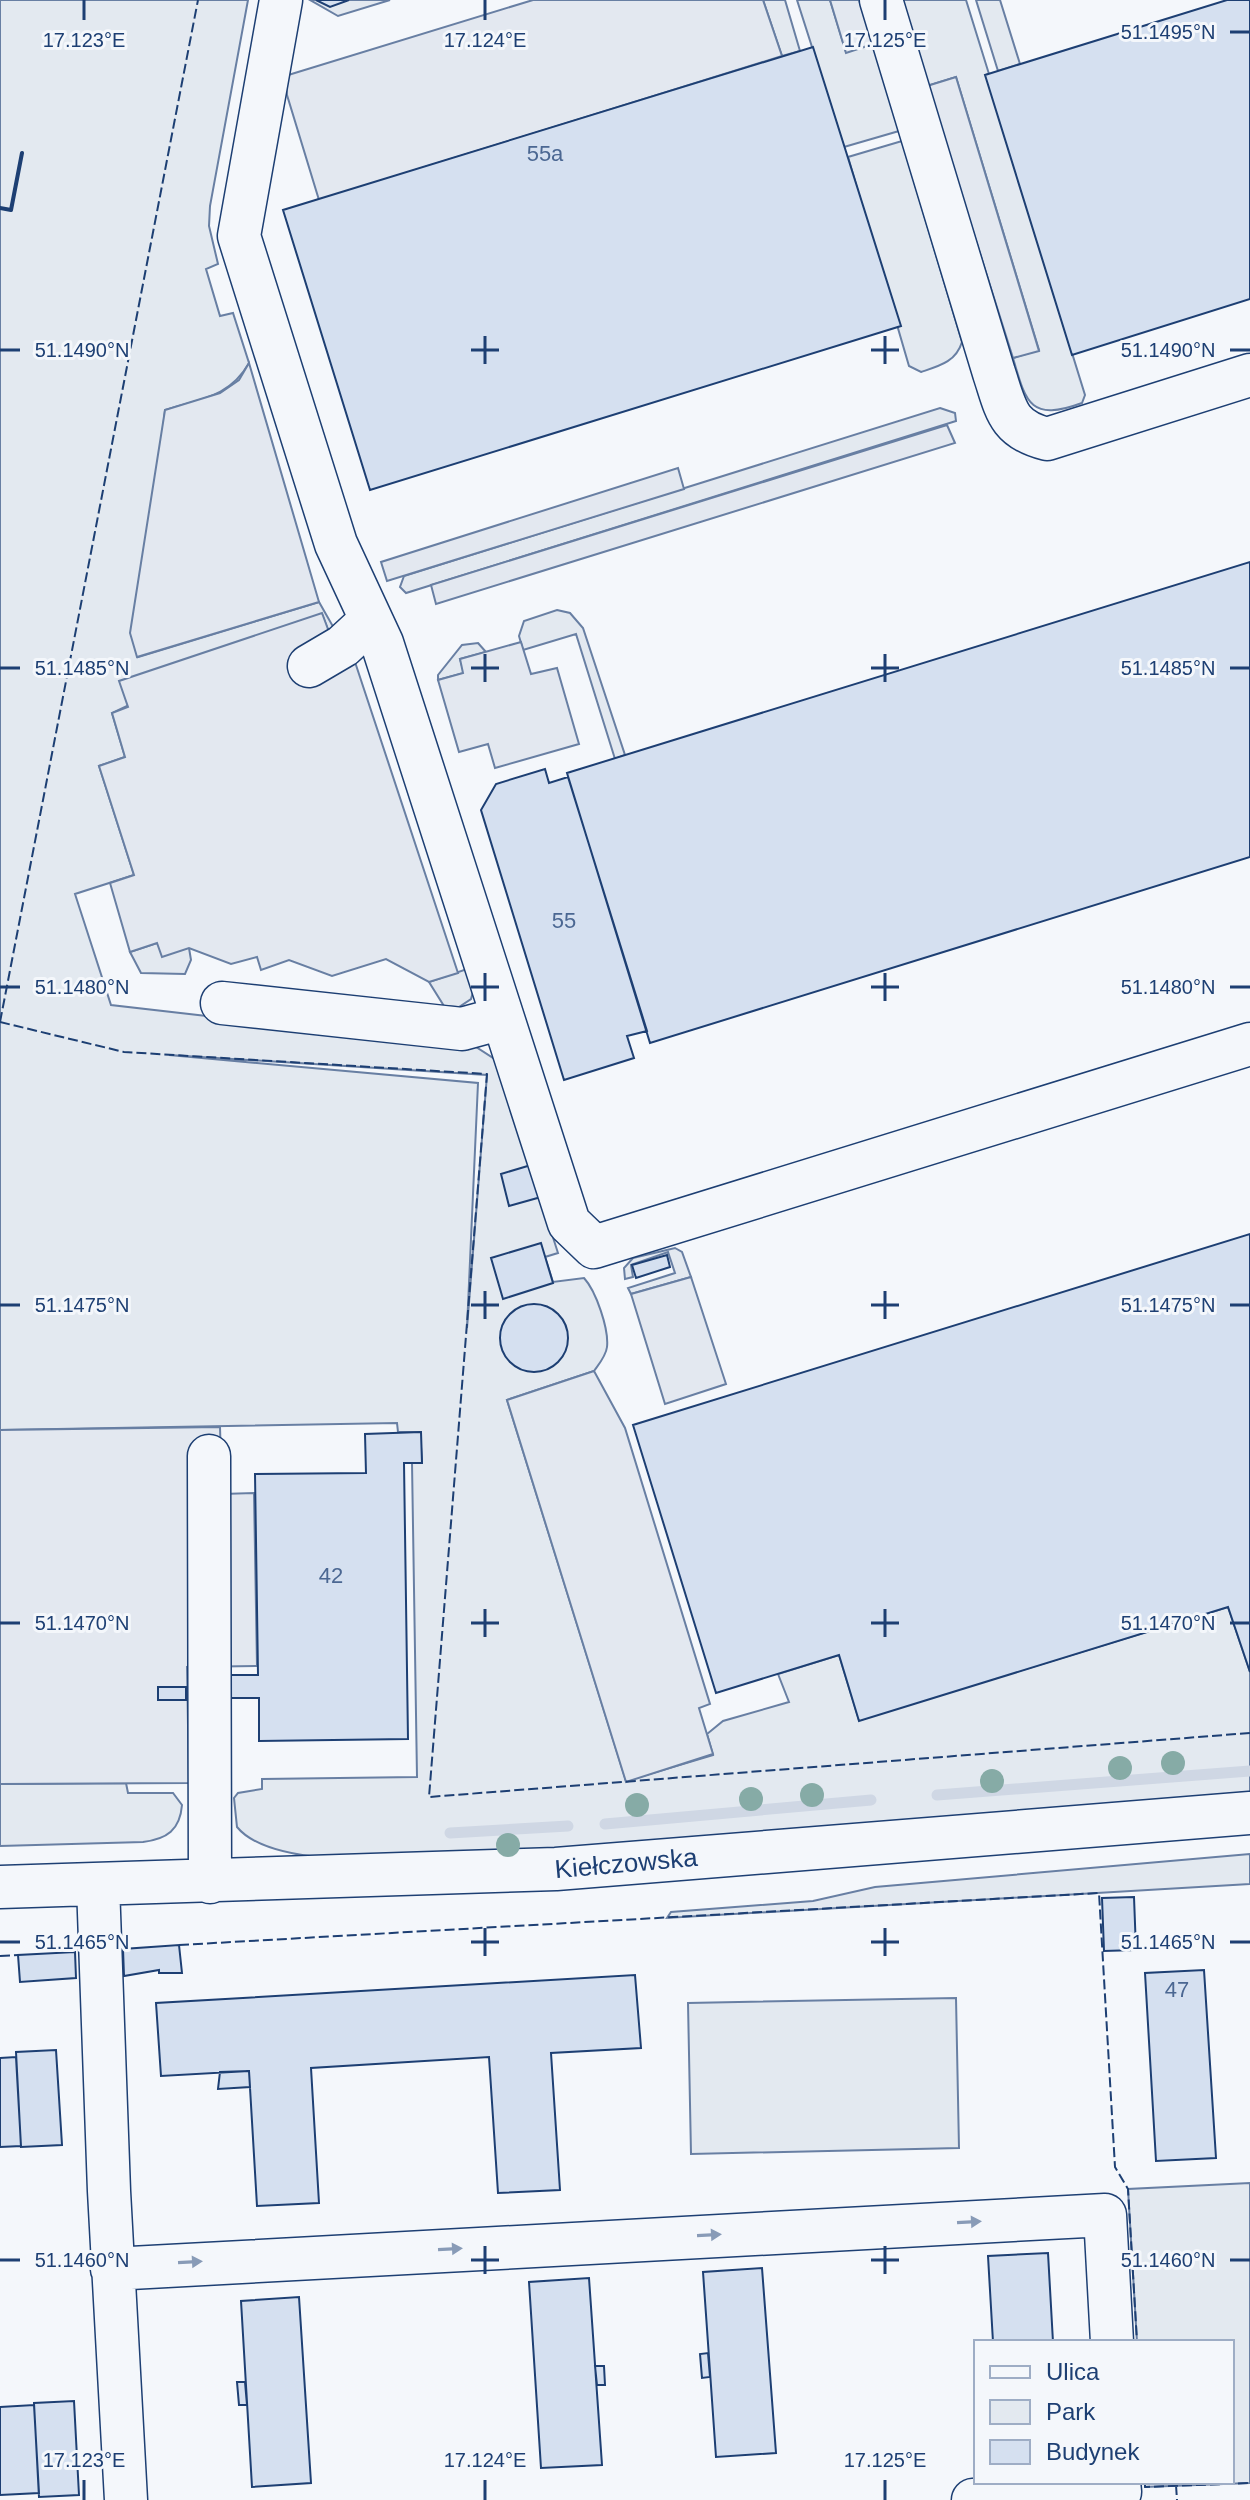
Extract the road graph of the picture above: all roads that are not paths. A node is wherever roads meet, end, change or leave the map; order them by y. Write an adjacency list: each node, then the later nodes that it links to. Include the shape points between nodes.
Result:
1 (281, 0): 4 (street, via 239,236 336,544)
2 (881, 0): 3 (street, via 994,373 1008,415 1023,433 1047,439)
3 (1250, 375)
4 (371, 620): 5 (street, via 343,646); 7 (street)
5 (309, 666)
6 (222, 1003): 7 (street, via 462,1029)
7 (502, 1018): 8 (street, via 569,1223 594,1247)
8 (1250, 1044)
9 (209, 1456): 11 (street)
10 (1250, 1813): 11 (street, Kiełczowska, via 556,1869)
11 (210, 1882): 12 (street, Kiełczowska)
12 (98, 1885): 13 (street, Kiełczowska); 14 (street)
13 (0, 1887)
14 (112, 2269): 15 (street, one-way to 15, via 1105,2215); 17 (street)
15 (1112, 2340)
16 (1119, 2484): 18 (street, via 1120,2492)
17 (126, 2500)
18 (973, 2500)

